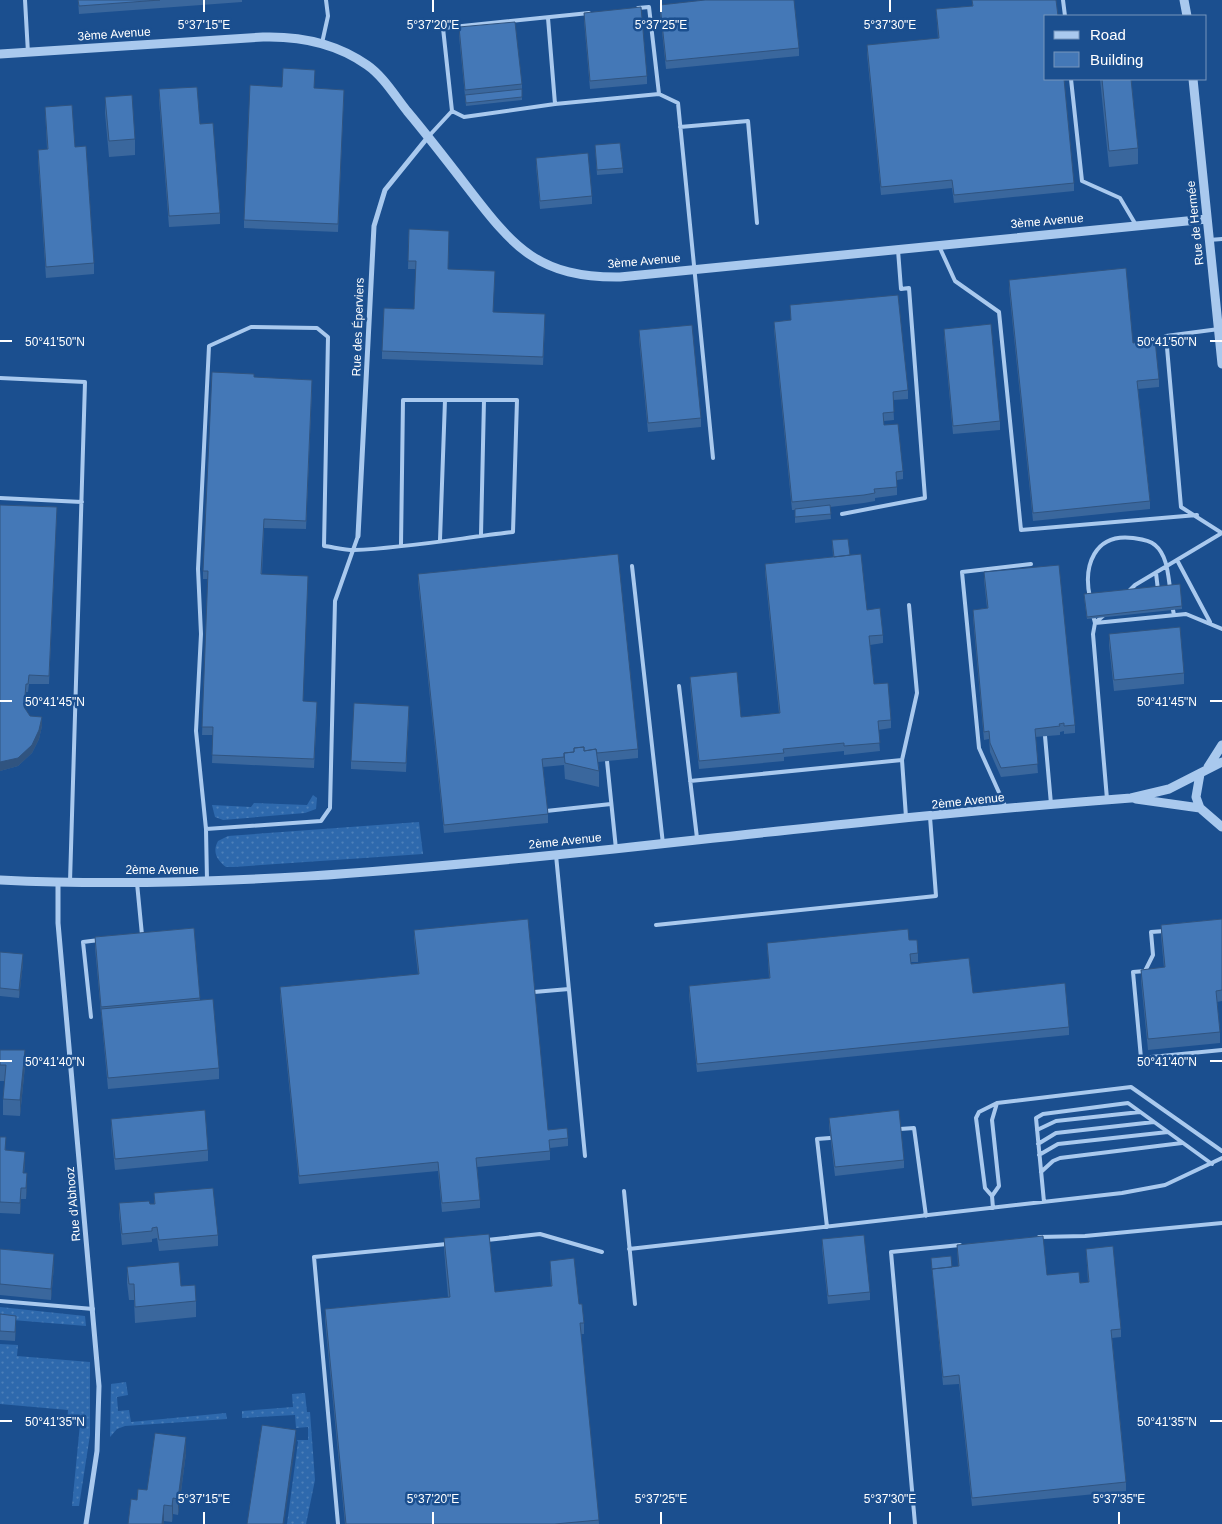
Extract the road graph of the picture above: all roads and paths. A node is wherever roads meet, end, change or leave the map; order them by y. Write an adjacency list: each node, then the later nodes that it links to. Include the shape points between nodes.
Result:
1 (25, 0): 11 (lane)
2 (326, 0): 10 (lane, via 328,16)
3 (1063, 0): 7 (lane)
4 (1184, 0): 8 (street)
5 (630, 9): 15 (lane, via 648,7)
6 (594, 13): 9 (lane)
7 (1064, 15)
8 (1187, 15)
9 (548, 18): 16 (lane); 17 (lane, via 443,28)
10 (322, 43): 11 (street, 3ème Avenue, via 303,38 270,37); 19 (street, 3ème Avenue, via 368,65)
11 (28, 52): 12 (street, 3ème Avenue)
12 (0, 54)
13 (1071, 80): 22 (lane, via 1082,181 1120,198)
14 (1193, 80): 20 (street, Rue de Hermée)
15 (659, 94): 16 (lane); 18 (lane, via 678,103)
16 (555, 104): 17 (lane, via 464,117)
17 (452, 111): 19 (lane)
18 (680, 127): 21 (lane, via 748,121); 27 (lane)
19 (428, 137): 27 (street, 3ème Avenue, via 502,232 518,247 555,268 598,277); 40 (street, Rue des Éperviers, via 385,190 374,226)
20 (1207, 219): 22 (street, 3ème Avenue); 24 (street, Rue de Hermée)
21 (757, 223)
22 (1136, 225): 25 (street, 3ème Avenue)
23 (1222, 239): 24 (lane)
24 (1209, 240): 28 (street, Rue de Hermée)
25 (938, 244): 26 (street, 3ème Avenue); 37 (lane, via 955,281 999,312 1021,530)
26 (898, 248): 27 (street, 3ème Avenue); 36 (lane, via 901,289 909,288 925,498)
27 (696, 269): 33 (lane)
28 (1219, 329): 29 (street, Rue de Hermée); 37 (lane, via 1166,336 1181,507)
29 (1222, 364)
30 (0, 378): 35 (lane, via 85,382)
31 (445, 400): 32 (lane); 41 (lane); 42 (lane, via 403,400)
32 (484, 400): 39 (lane); 39 (lane, via 518,400 513,532)
33 (713, 458)
34 (0, 498): 35 (lane)
35 (82, 502): 92 (lane)
36 (842, 514)
37 (1197, 515): 38 (lane)
38 (1222, 533): 44 (lane)
39 (481, 535): 41 (lane)
40 (358, 536): 43 (lane)
41 (440, 540): 42 (lane)
42 (401, 545): 43 (lane)
43 (353, 550): 84 (lane, via 335,601 330,808 321,821); 84 (lane, via 324,546 328,337 317,328 252,327 209,346 198,569 201,634 196,731)
44 (1177, 560): 47 (lane); 62 (lane)
45 (1031, 564): 79 (lane, via 962,572 980,748)
46 (632, 566): 86 (lane)
47 (1168, 566): 48 (lane); 53 (lane, via 1150,542 1130,538 1112,540 1091,557 1087,572); 59 (lane)
48 (1156, 573): 49 (lane); 52 (lane)
49 (1134, 585): 50 (lane); 51 (lane)
50 (1136, 594)
51 (1121, 598)
52 (1158, 599)
53 (1090, 601)
54 (909, 605): 68 (lane, via 917,693)
55 (1092, 608): 63 (lane)
56 (1159, 608): 60 (lane)
57 (1108, 610): 63 (lane)
58 (1137, 610): 61 (lane)
59 (1174, 615): 60 (lane); 62 (lane, via 1186,614)
60 (1160, 616): 61 (lane)
61 (1138, 619): 63 (lane)
62 (1210, 622): 64 (lane)
63 (1095, 623): 75 (lane, via 1093,634)
64 (1222, 629)
65 (679, 686): 73 (lane)
66 (1045, 736): 77 (lane)
67 (1222, 745): 71 (street)
68 (902, 760): 73 (lane); 82 (lane)
69 (607, 761): 76 (lane)
70 (1222, 762): 71 (street)
71 (1208, 768): 72 (street)
72 (1200, 774): 74 (street, 2ème Avenue, via 1169,789); 78 (street, via 1196,797)
73 (690, 781): 85 (lane)
74 (1131, 798): 75 (street, 2ème Avenue); 78 (street, 2ème Avenue)
75 (1107, 800): 77 (street, 2ème Avenue)
76 (611, 804): 80 (lane); 87 (lane)
77 (1052, 806): 79 (street, 2ème Avenue)
78 (1200, 808): 83 (street)
79 (1007, 810): 81 (street, 2ème Avenue)
80 (546, 811)
81 (930, 817): 82 (street, 2ème Avenue); 94 (lane, via 936,896)
82 (906, 820): 85 (street, 2ème Avenue)
83 (1221, 824)
84 (206, 829): 90 (lane)
85 (697, 841): 86 (street, 2ème Avenue)
86 (663, 844): 87 (street, 2ème Avenue)
87 (616, 848): 88 (street, 2ème Avenue)
88 (556, 855): 90 (street, 2ème Avenue); 98 (lane)
89 (0, 880): 91 (street, 2ème Avenue)
90 (207, 882): 93 (street, 2ème Avenue)
91 (58, 883): 92 (street, 2ème Avenue); 132 (street, Rue d'Abhooz, via 58,923)
92 (70, 883): 93 (street, 2ème Avenue)
93 (137, 883): 96 (lane, via 142,934)
94 (656, 925)
95 (1169, 930): 101 (lane, via 1151,932 1154,955 1145,971 1133,972 1142,1058)
96 (132, 936)
97 (103, 939): 100 (lane, via 83,942)
98 (569, 989): 99 (lane); 113 (lane)
99 (534, 992)
100 (91, 1017)
101 (1222, 1050)
102 (997, 1103): 111 (lane, via 1131,1087); 118 (lane, via 992,1120 998,1186); 118 (lane, via 979,1112 976,1118 984,1188)
103 (1140, 1112): 104 (lane); 106 (lane, via 1056,1122); 106 (lane, via 1128,1103 1055,1111 1036,1118)
104 (1154, 1122): 107 (lane); 110 (lane, via 1056,1133)
105 (900, 1130): 121 (lane, via 914,1128)
106 (1037, 1130): 110 (lane)
107 (1168, 1132): 109 (lane); 112 (lane, via 1058,1144)
108 (830, 1138): 123 (lane, via 817,1139)
109 (1182, 1143): 115 (lane); 116 (lane, via 1060,1158)
110 (1038, 1144): 112 (lane)
111 (1222, 1151)
112 (1039, 1155): 116 (lane)
113 (585, 1156)
114 (1222, 1158): 115 (lane)
115 (1212, 1164): 119 (lane, via 1165,1185)
116 (1041, 1172): 119 (lane)
117 (624, 1191): 128 (lane)
118 (992, 1196): 120 (lane)
119 (1044, 1202): 120 (lane)
120 (994, 1208): 121 (lane)
121 (926, 1216): 123 (lane)
122 (1222, 1223): 124 (lane)
123 (826, 1227): 128 (lane)
124 (1031, 1238)
125 (481, 1240): 129 (lane, via 540,1234)
126 (451, 1243): 134 (lane, via 314,1257)
127 (966, 1244): 135 (lane, via 891,1252)
128 (629, 1249): 131 (lane)
129 (602, 1252)
130 (0, 1301): 132 (lane)
131 (635, 1304)
132 (93, 1309): 133 (street, Rue d'Abhooz, via 99,1418)
133 (86, 1524)
134 (338, 1524)
135 (915, 1524)

